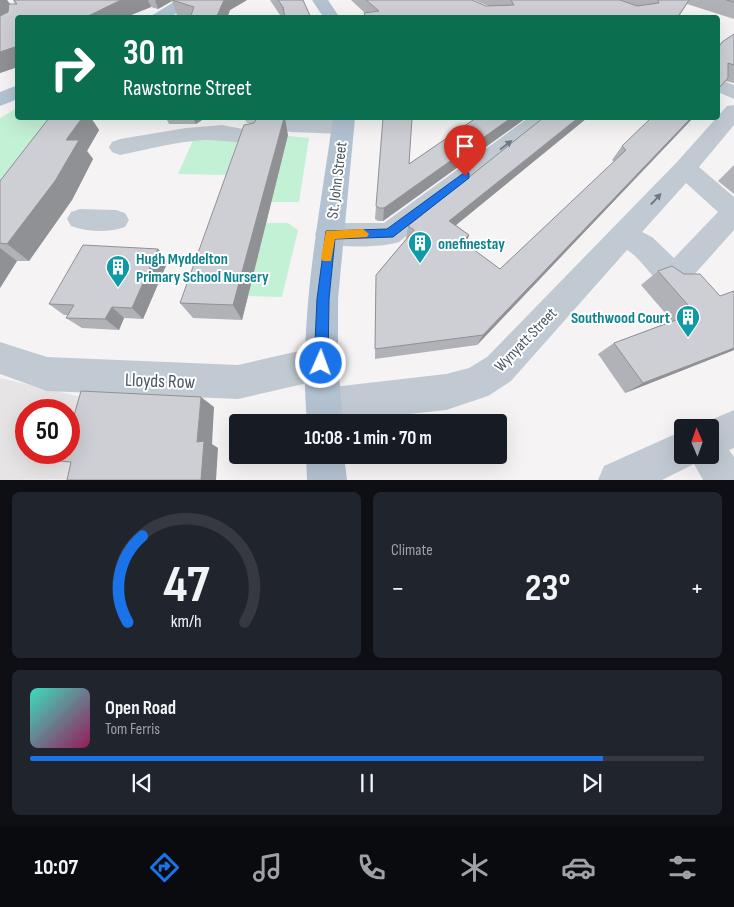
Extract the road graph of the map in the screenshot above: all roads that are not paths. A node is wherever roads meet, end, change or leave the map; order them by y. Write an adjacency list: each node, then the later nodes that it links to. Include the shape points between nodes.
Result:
1 (189, 0): 3 (main road)
2 (321, 0): 4 (main road)
3 (162, 15)
4 (330, 15)
5 (720, 86): 7 (street)
6 (15, 92): 8 (main road)
7 (734, 94)
8 (0, 100)
9 (734, 111): 14 (street, Wynyatt Street)
10 (538, 120): 18 (street, one-way to 10, via 389,234)
11 (160, 122): 13 (street, via 120,147 202,133 244,134)
12 (343, 122): 13 (street); 18 (main road, St. John Street)
13 (252, 127)
14 (725, 136): 15 (street, Wynyatt Street)
15 (684, 168): 19 (street, Wynyatt Street, one-way to 15); 19 (street, via 734,212 674,277 642,245)
16 (80, 219): 17 (street)
17 (116, 220)
18 (330, 234): 21 (main road, St. John Street)
19 (624, 234): 22 (street, Wynyatt Street, via 499,368 476,384)
20 (0, 358): 21 (street, Lloyds Row, via 47,374 238,382)
21 (321, 363): 22 (main road, St. John Street)
22 (324, 414)
23 (734, 429): 24 (street)
24 (719, 435)
25 (674, 454): 29 (street)
26 (326, 464): 28 (main road)
27 (715, 464): 30 (street)
28 (327, 480)
29 (618, 480)
30 (727, 480)

